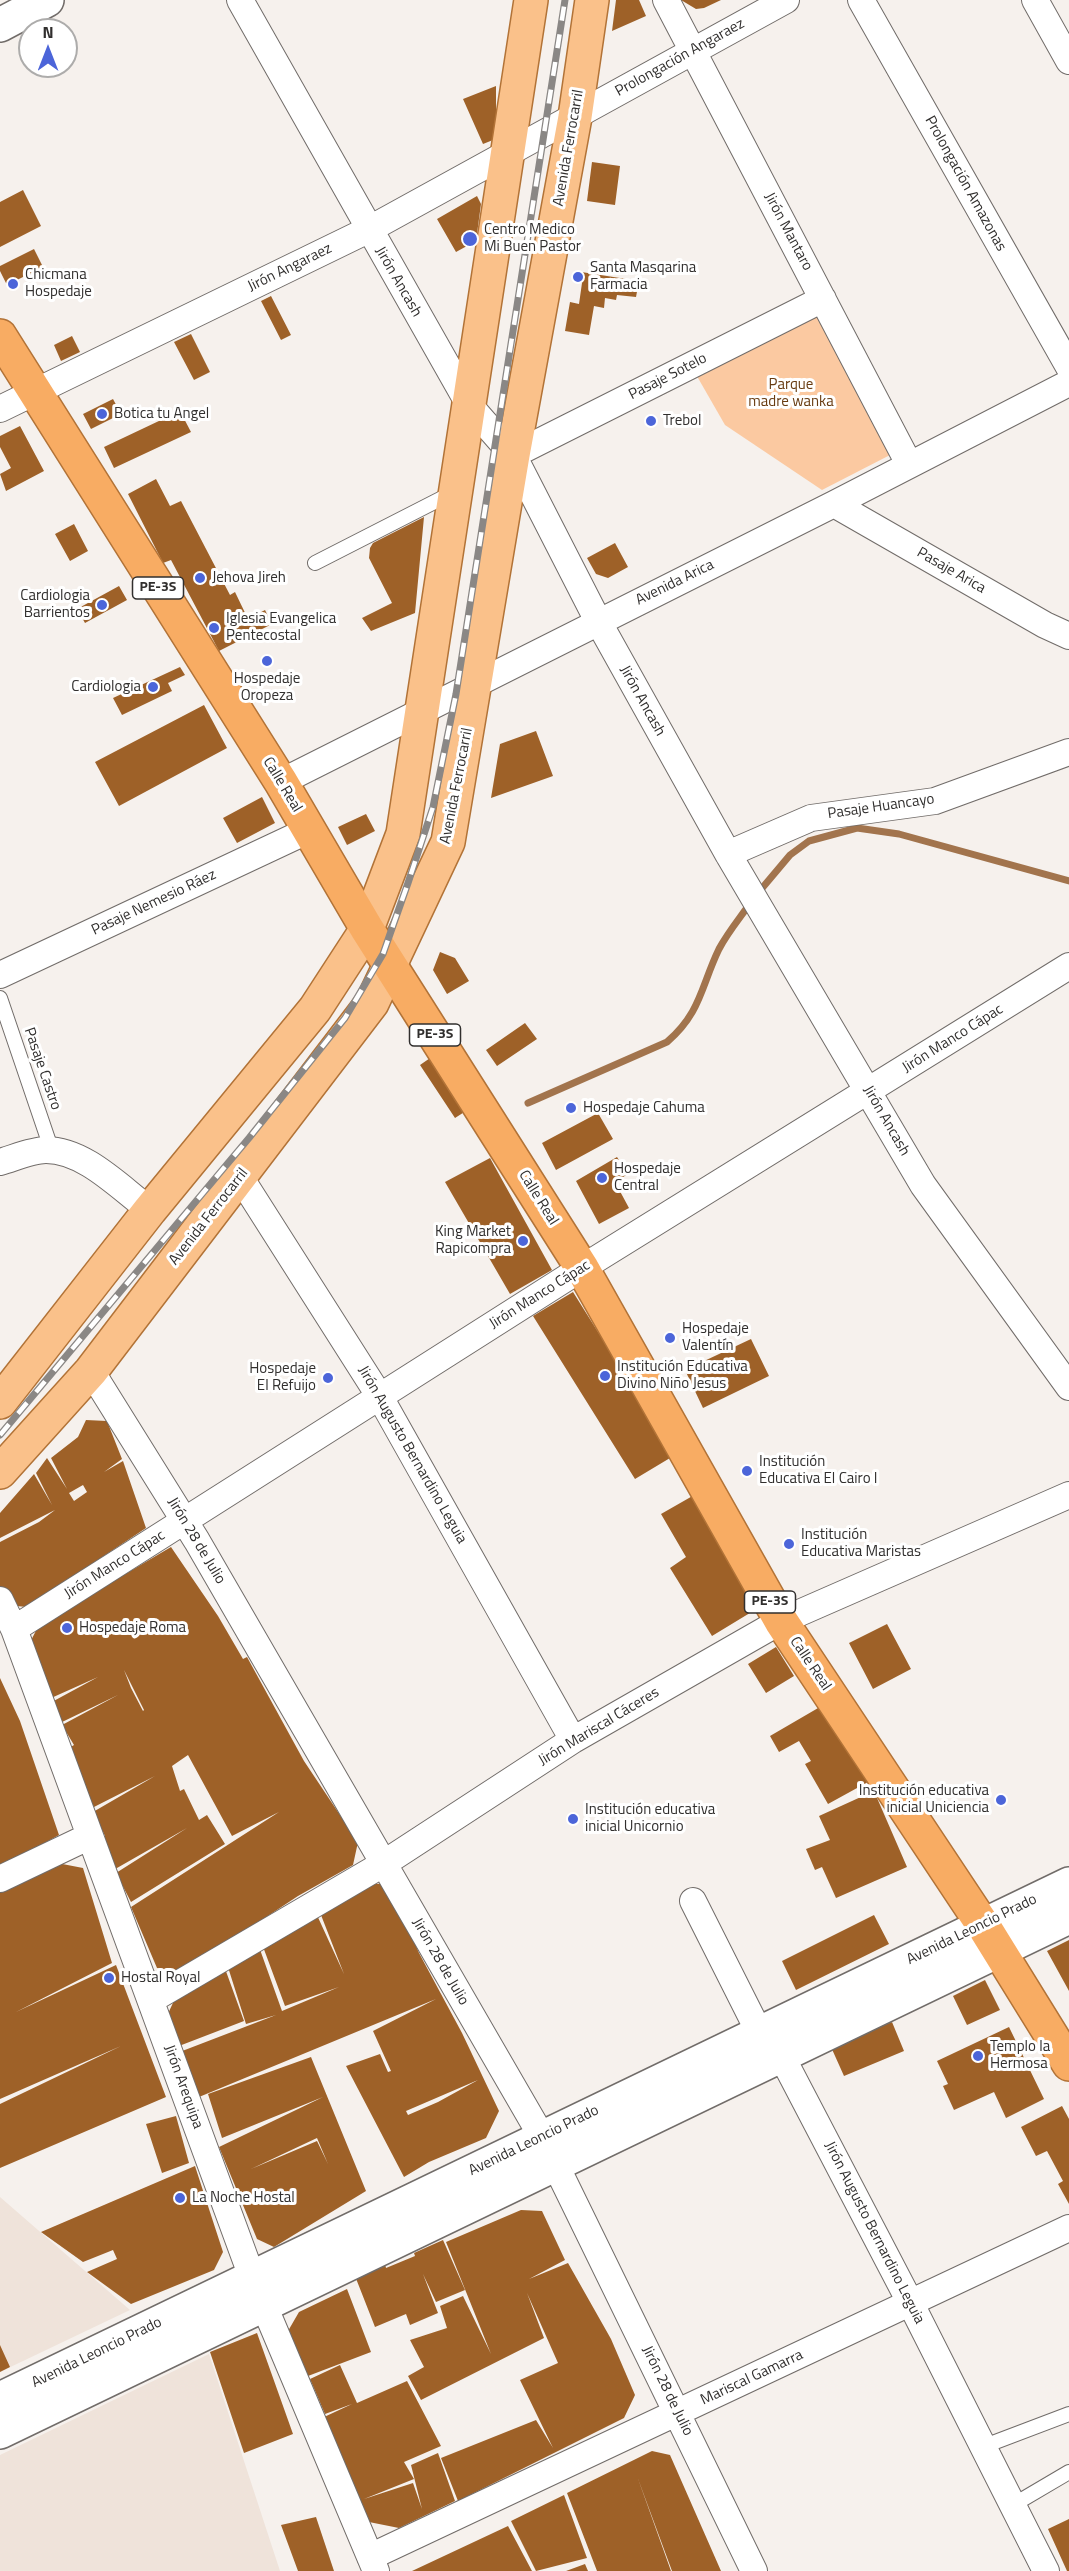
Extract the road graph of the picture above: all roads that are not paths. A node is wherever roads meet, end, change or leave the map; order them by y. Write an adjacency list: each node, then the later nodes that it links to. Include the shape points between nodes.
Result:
1 (47, 0): 9 (street)
2 (240, 0): 14 (street, Jirón Ancash)
3 (531, 0): 13 (main road)
4 (592, 0): 12 (main road, Avenida Ferrocarril)
5 (666, 0): 10 (street, Jirón Mantaro)
6 (786, 0): 10 (street, Prolongación Angaraez)
7 (861, 0): 17 (street, Prolongación Amazonas)
8 (1035, 0): 11 (street)
9 (0, 25)
10 (693, 50): 12 (street, Prolongación Angaraez); 15 (street, Jirón Mantaro)
11 (1069, 61)
12 (575, 117): 13 (street, Jirón Angaraez); 22 (main road, Avenida Ferrocarril)
13 (508, 153): 14 (street, Jirón Angaraez); 20 (main road)
14 (368, 230): 19 (street, Jirón Angaraez); 20 (street, Jirón Ancash)
15 (823, 298): 22 (street, Pasaje Sotelo); 23 (street, Jirón Mantaro)
16 (0, 336): 19 (highway, Calle Real / PE-3S)
17 (1069, 368)
18 (1069, 383): 23 (street, Avenida Arica)
19 (35, 393): 21 (street, Jirón Angaraez); 32 (highway, Calle Real / PE-3S)
20 (470, 406): 22 (street, Jirón Ancash); 24 (main road)
21 (0, 409)
22 (513, 455): 27 (street, Jirón Ancash); 29 (main road, Avenida Ferrocarril)
23 (909, 464): 25 (street, Avenida Arica)
24 (457, 490): 26 (lane); 30 (main road)
25 (834, 504): 27 (street, Avenida Arica); 28 (street, Pasaje Arica)
26 (315, 563)
27 (598, 621): 29 (street, Avenida Arica); 34 (street, Jirón Ancash)
28 (1069, 636)
29 (477, 682): 30 (street, Avenida Arica); 37 (main road, Avenida Ferrocarril, via 448,842)
30 (424, 708): 32 (street, Avenida Arica); 35 (main road, via 403,834)
31 (1069, 752): 34 (street, Pasaje Huancayo, via 935,801 811,818)
32 (280, 782): 33 (highway, Calle Real / PE-3S)
33 (309, 830): 35 (highway, Calle Real / PE-3S); 38 (street, Pasaje Nemesio Ráez)
34 (728, 854): 40 (street, Jirón Ancash)
35 (367, 929): 37 (highway, Calle Real / PE-3S); 44 (main road, via 315,1009)
36 (1069, 966): 40 (street, Jirón Manco Cápac)
37 (391, 968): 43 (main road, Avenida Ferrocarril, via 344,1043); 45 (highway, Calle Real / PE-3S)
38 (0, 975)
39 (0, 998): 41 (lane, Pasaje Castro)
40 (869, 1091): 45 (street, Jirón Manco Cápac); 47 (street, Jirón Ancash, via 923,1185)
41 (52, 1151): 42 (street); 44 (street, via 86,1162)
42 (0, 1162)
43 (240, 1177): 46 (main road, Avenida Ferrocarril); 48 (street, Jirón Augusto Bernardino Leguia)
44 (150, 1210): 49 (main road)
45 (582, 1268): 48 (street, Jirón Manco Cápac); 54 (highway, Calle Real / PE-3S)
46 (91, 1371): 50 (main road, Avenida Ferrocarril); 52 (street, Jirón 28 de Julio)
47 (1069, 1387)
48 (380, 1397): 52 (street, Jirón Manco Cápac); 56 (street, Jirón Augusto Bernardino Leguia)
49 (0, 1402)
50 (0, 1472)
51 (1069, 1494): 54 (street, Jirón Mariscal Cáceres)
52 (185, 1521): 55 (street, Jirón Manco Cápac); 58 (street, Jirón 28 de Julio)
53 (0, 1600): 55 (street, Jirón Arequipa)
54 (781, 1621): 56 (street, Jirón Mariscal Cáceres); 63 (highway, Calle Real / PE-3S)
55 (14, 1629): 57 (street, Jirón Arequipa)
56 (573, 1740): 58 (street, Jirón Mariscal Cáceres)
57 (90, 1836): 59 (street); 64 (street, Jirón Arequipa)
58 (383, 1864): 64 (street, Jirón Mariscal Cáceres); 67 (street, Jirón 28 de Julio)
59 (0, 1879)
60 (1069, 1884): 63 (street, Avenida Leoncio Prado)
61 (693, 1901): 65 (street, Jirón Augusto Bernardino Leguia)
62 (1069, 1917): 63 (street, Avenida Leoncio Prado)
63 (990, 1938): 65 (street, Avenida Leoncio Prado); 66 (highway, Calle Real / PE-3S)
64 (151, 2000): 69 (street, Jirón Arequipa)
65 (770, 2044): 67 (street, Avenida Leoncio Prado); 70 (street, Jirón Augusto Bernardino Leguia)
66 (1069, 2064)
67 (549, 2151): 69 (street, Avenida Leoncio Prado); 73 (street, Jirón 28 de Julio)
68 (1069, 2228): 70 (street, Mariscal Gamarra)
69 (258, 2291): 71 (street, Avenida Leoncio Prado); 79 (street, Jirón Arequipa)
70 (911, 2304): 73 (street, Mariscal Gamarra); 76 (street, Jirón Augusto Bernardino Leguia)
71 (105, 2365): 72 (street, Avenida Leoncio Prado); 75 (street, Avenida Leoncio Prado)
72 (0, 2399)
73 (677, 2412): 79 (street, Mariscal Gamarra); 80 (street, Jirón 28 de Julio)
74 (1069, 2414): 76 (lane)
75 (0, 2432)
76 (982, 2447): 78 (street, Jirón Augusto Bernardino Leguia)
77 (1069, 2472): 78 (lane)
78 (1012, 2505): 81 (street, Jirón Augusto Bernardino Leguia)
79 (373, 2564)
80 (754, 2571)
81 (1046, 2571)

